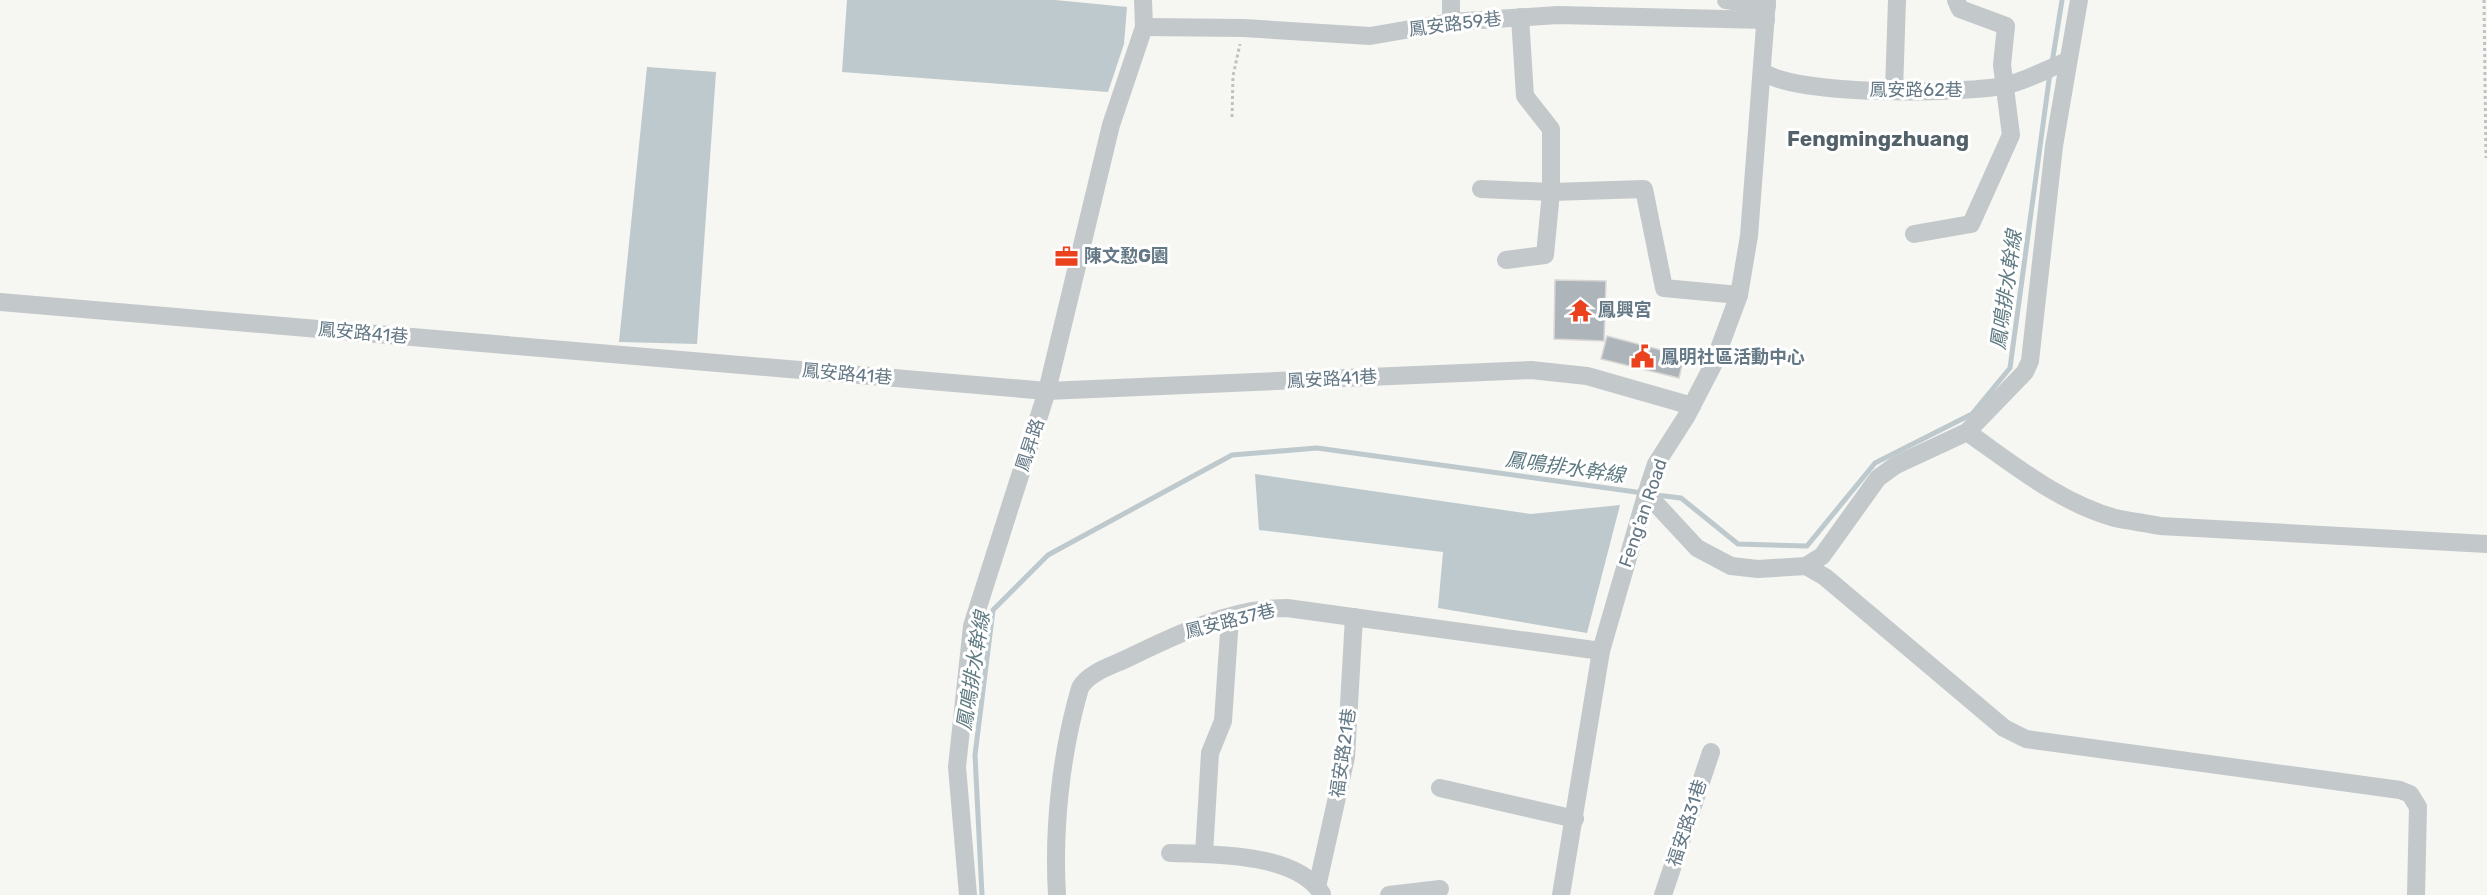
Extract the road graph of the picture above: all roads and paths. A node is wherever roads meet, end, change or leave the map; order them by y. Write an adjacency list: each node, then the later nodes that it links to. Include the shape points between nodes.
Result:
1 (1143, 0): 12 (street, 鳳昇路)
2 (1451, 0): 11 (street)
3 (1726, 0): 9 (street)
4 (1897, 0): 17 (street)
5 (1956, 0): 16 (street, via 1960,9 2006,26 2001,65)
6 (2079, 0): 14 (street)
7 (2484, 0): 19 (path)
8 (1557, 7): 9 (street, 鳳安路59巷); 10 (street, 鳳安路59巷)
9 (1767, 9): 15 (street, Feng'an Road)
10 (1520, 17): 11 (street, 鳳安路59巷); 21 (street, via 1525,96 1551,129)
11 (1451, 22): 13 (street, 鳳安路59巷, via 1370,36)
12 (1144, 27): 13 (street, 鳳安路59巷); 26 (street, 鳳昇路, via 1111,125)
13 (1244, 28): 18 (path, via 1233,76)
14 (2056, 65): 16 (street, 鳳安路62巷); 28 (street, via 2054,146 2030,361 2025,372)
15 (1763, 72): 17 (street, 鳳安路62巷, via 1787,81 1835,88); 24 (street, Feng'an Road, via 1749,236)
16 (2006, 85): 17 (street, 鳳安路62巷, via 1964,91); 22 (street, via 2011,135 1971,224)
17 (1894, 91)
18 (1232, 117)
19 (2486, 158)
20 (1481, 189): 21 (street)
21 (1551, 192): 23 (street, via 1545,255); 24 (street, via 1644,189 1664,288)
22 (1914, 234)
23 (1506, 260)
24 (1739, 295): 27 (street, Feng'an Road, via 1713,365)
25 (0, 302): 26 (street, 鳳安路41巷)
26 (1047, 392): 27 (street, 鳳安路41巷, via 1531,370 1587,376); 42 (street, 鳳昇路, via 972,627 957,767)
27 (1692, 406): 29 (street, Feng'an Road, via 1656,464)
28 (1967, 432): 30 (street, via 2076,503 2114,518 2160,526); 31 (street, via 1896,465 1878,478 1822,556)
29 (1646, 493): 31 (street, via 1697,548 1731,566); 34 (street, Feng'an Road)
30 (2487, 544)
31 (1806, 566): 47 (street, via 1825,577 2004,728 2026,739 2410,794 2418,807)
32 (1354, 617): 33 (street, 鳳安路37巷, via 1271,608); 34 (street, 鳳安路37巷); 41 (street, 福安路21巷, via 1346,757)
33 (1230, 618): 39 (street, via 1223,721 1210,753); 43 (street, 鳳安路37巷, via 1186,630 1084,681 1067,748 1055,863)
34 (1601, 651): 37 (street, Feng'an Road)
35 (1711, 752): 46 (street, 福安路31巷)
36 (1440, 788): 37 (street)
37 (1575, 819): 45 (street, Feng'an Road)
38 (1170, 854): 39 (street, 福安路21巷)
39 (1204, 854): 41 (street, 福安路21巷, via 1277,865 1300,873)
40 (1440, 889): 44 (street)
41 (1320, 891)
42 (968, 895)
43 (1057, 895)
44 (1389, 895)
45 (1561, 895)
46 (1663, 895)
47 (2416, 895)

